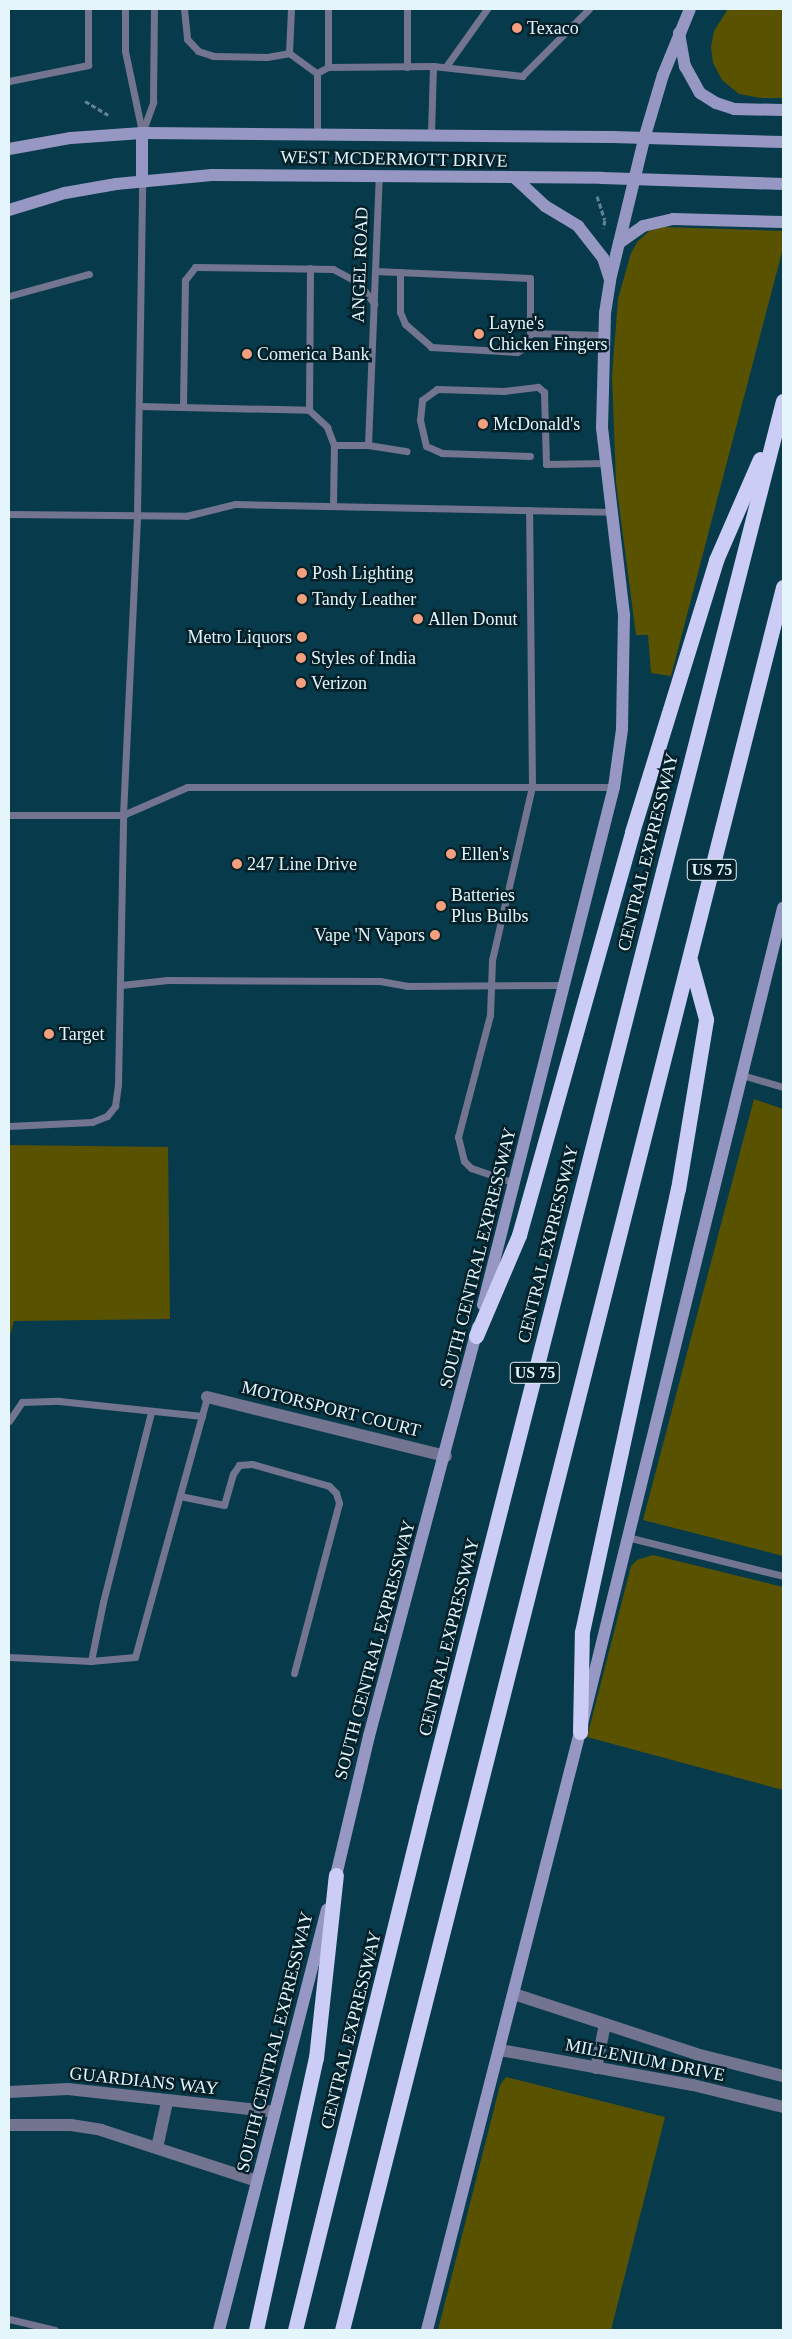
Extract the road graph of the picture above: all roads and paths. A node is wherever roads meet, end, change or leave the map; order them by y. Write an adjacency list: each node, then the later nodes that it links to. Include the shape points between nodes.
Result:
1 (88, 9): 18 (lane, via 88,65)
2 (125, 9): 22 (lane, via 125,51)
3 (154, 9): 22 (lane, via 153,102)
4 (184, 9): 12 (lane, via 187,39 198,51 222,56 267,57)
5 (290, 9): 12 (lane)
6 (328, 9): 15 (lane)
7 (407, 9): 16 (lane)
8 (487, 9): 13 (lane)
9 (589, 9): 13 (lane, via 522,76)
10 (690, 9): 11 (main road, SOUTH CENTRAL EXPRESSWAY)
11 (679, 33): 20 (main road, via 685,66 700,93 734,109); 25 (main road, SOUTH CENTRAL EXPRESSWAY)
12 (290, 53): 17 (lane)
13 (447, 65): 14 (lane)
14 (433, 66): 16 (lane); 24 (lane)
15 (328, 67): 16 (lane); 17 (lane)
16 (407, 67)
17 (317, 73): 23 (lane)
18 (9, 81)
19 (85, 101): 21 (path)
20 (783, 110)
21 (108, 115)
22 (142, 133): 23 (main road, WEST MCDERMOTT DRIVE); 27 (main road, WEST MCDERMOTT DRIVE, via 71,138); 30 (main road)
23 (317, 134): 24 (main road, WEST MCDERMOTT DRIVE)
24 (432, 135): 25 (main road, WEST MCDERMOTT DRIVE)
25 (644, 139): 26 (main road, WEST MCDERMOTT DRIVE); 31 (main road, SOUTH CENTRAL EXPRESSWAY)
26 (783, 142)
27 (9, 149)
28 (379, 176): 29 (main road, WEST MCDERMOTT DRIVE); 30 (main road, WEST MCDERMOTT DRIVE, via 212,175); 39 (lane, ANGEL ROAD)
29 (515, 178): 31 (main road, WEST MCDERMOTT DRIVE); 42 (main road, via 544,206 578,226 603,258)
30 (142, 180): 34 (main road, WEST MCDERMOTT DRIVE, via 65,194); 48 (lane)
31 (634, 180): 32 (main road, WEST MCDERMOTT DRIVE); 37 (main road, SOUTH CENTRAL EXPRESSWAY)
32 (783, 184)
33 (597, 196): 36 (path, via 605,220)
34 (9, 210)
35 (783, 222): 37 (main road, via 673,220 644,226)
36 (603, 228)
37 (619, 243): 42 (main road, SOUTH CENTRAL EXPRESSWAY)
38 (310, 268): 44 (lane, via 334,269 347,274); 49 (lane, via 195,267 188,272); 50 (lane)
39 (375, 271): 40 (lane); 44 (lane, ANGEL ROAD)
40 (400, 272): 45 (lane, via 530,278); 45 (lane, via 400,312 406,324 431,347 517,352 527,346)
41 (89, 274): 43 (lane)
42 (610, 280): 46 (main road, SOUTH CENTRAL EXPRESSWAY)
43 (9, 296)
44 (374, 304): 53 (lane, ANGEL ROAD)
45 (530, 333): 46 (lane)
46 (603, 335): 56 (main road, SOUTH CENTRAL EXPRESSWAY)
47 (783, 401): 51 (highway, CENTRAL EXPRESSWAY / US 75)
48 (140, 406): 49 (lane); 61 (lane)
49 (183, 406): 50 (lane)
50 (309, 410): 52 (lane, via 327,427)
51 (779, 417): 76 (highway, via 716,560 632,832 519,1235); 106 (highway, CENTRAL EXPRESSWAY / US 75, via 424,1808)
52 (334, 445): 53 (lane); 57 (lane)
53 (368, 445): 54 (lane)
54 (407, 451)
55 (530, 456): 56 (lane, via 442,453 426,446 420,420 422,400 437,389 504,391 538,387 544,392 546,464)
56 (604, 463): 59 (main road, SOUTH CENTRAL EXPRESSWAY)
57 (334, 506): 58 (lane); 61 (lane, via 235,504 186,516)
58 (529, 510): 59 (lane); 63 (lane)
59 (611, 512): 64 (main road, SOUTH CENTRAL EXPRESSWAY, via 624,615 622,729)
60 (9, 514): 61 (lane)
61 (137, 515): 65 (lane)
62 (783, 587): 68 (highway, US 75)
63 (532, 787): 64 (lane); 65 (lane, via 187,787); 71 (lane, via 492,960)
64 (614, 787): 70 (main road, SOUTH CENTRAL EXPRESSWAY)
65 (123, 814): 66 (lane); 69 (lane)
66 (9, 815)
67 (783, 908): 72 (main road)
68 (689, 958): 88 (highway, via 706,1019 678,1189 582,1632); 107 (highway, US 75)
69 (120, 985): 71 (lane, via 168,980 380,981 407,986); 74 (lane, via 115,1106 107,1116 92,1122)
70 (565, 985): 71 (lane); 75 (main road, SOUTH CENTRAL EXPRESSWAY)
71 (490, 987): 75 (lane, via 490,1015 458,1137 459,1150 471,1168)
72 (742, 1075): 73 (lane); 83 (main road)
73 (783, 1087)
74 (9, 1126)
75 (515, 1183): 76 (main road, SOUTH CENTRAL EXPRESSWAY)
76 (476, 1336): 81 (main road, SOUTH CENTRAL EXPRESSWAY)
77 (207, 1397): 79 (lane); 81 (street, MOTORSPORT COURT)
78 (151, 1412): 79 (lane); 80 (lane, via 59,1401 22,1402); 86 (lane, via 102,1602)
79 (202, 1416): 82 (lane)
80 (9, 1420)
81 (446, 1456): 89 (main road, SOUTH CENTRAL EXPRESSWAY, via 368,1736)
82 (180, 1496): 86 (lane, via 135,1656); 87 (lane, via 224,1505 239,1465 252,1464 329,1486 336,1493 339,1502)
83 (627, 1537): 84 (lane); 88 (main road)
84 (783, 1576)
85 (9, 1658): 86 (lane)
86 (91, 1661)
87 (294, 1673)
88 (580, 1732): 90 (main road)
89 (336, 1876): 98 (main road, SOUTH CENTRAL EXPRESSWAY); 105 (highway, via 316,2058)
90 (514, 1994): 91 (street, MILLENIUM DRIVE); 92 (main road)
91 (605, 2024): 93 (street); 94 (street, MILLENIUM DRIVE, via 696,2054)
92 (500, 2050): 93 (street, MILLENIUM DRIVE); 108 (main road)
93 (596, 2068): 97 (street, MILLENIUM DRIVE, via 693,2085)
94 (783, 2076)
95 (9, 2092): 96 (street, GUARDIANS WAY, via 68,2090)
96 (167, 2102): 98 (street, GUARDIANS WAY); 100 (street)
97 (783, 2107)
98 (275, 2112): 101 (main road, SOUTH CENTRAL EXPRESSWAY)
99 (9, 2125): 100 (street, via 71,2125 101,2130)
100 (157, 2148): 101 (street)
101 (257, 2181): 104 (main road, SOUTH CENTRAL EXPRESSWAY)
102 (9, 2319): 103 (lane)
103 (56, 2330)
104 (219, 2330)
105 (256, 2330)
106 (295, 2330)
107 (342, 2330)
108 (427, 2330)

